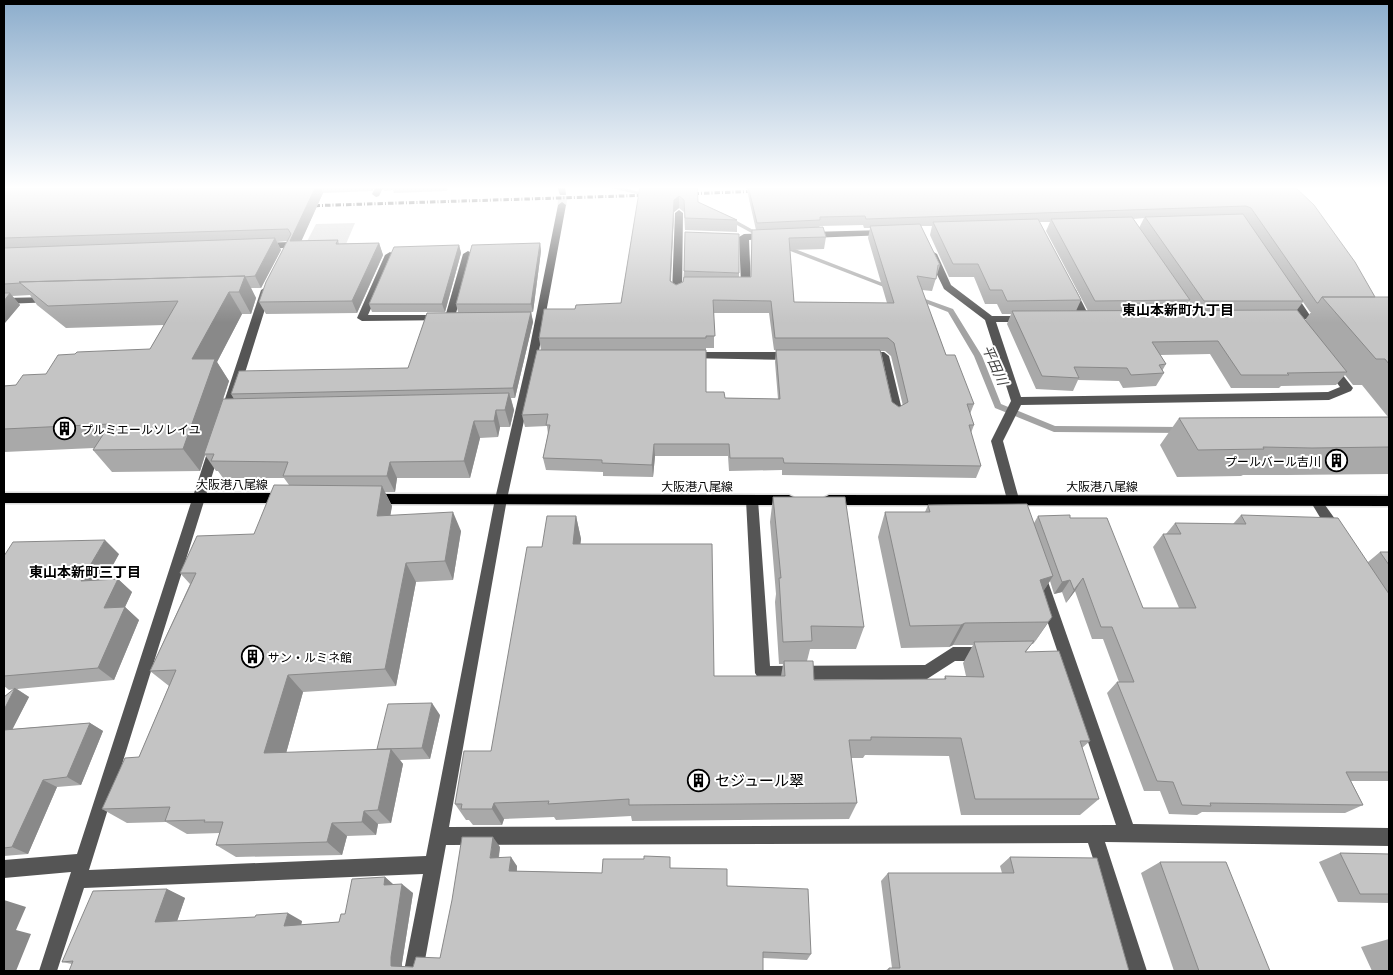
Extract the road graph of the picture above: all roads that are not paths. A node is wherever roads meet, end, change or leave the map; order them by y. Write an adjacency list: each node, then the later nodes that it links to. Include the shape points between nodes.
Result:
1 (556, 232): 32 (street, via 536,317 538,356 517,404)
2 (682, 232): 15 (street)
3 (894, 233): 5 (street)
4 (776, 236): 14 (street, via 743,237 746,286)
5 (799, 236)
6 (926, 241): 20 (street, via 947,287)
7 (251, 246): 10 (street, via 290,245)
8 (468, 254): 9 (street, via 454,318 362,318)
9 (390, 255)
10 (282, 261)
11 (273, 277): 29 (street, via 260,293 232,409 220,432)
12 (1064, 277): 19 (street)
13 (1284, 285): 18 (street, via 1311,317)
14 (726, 286)
15 (680, 287)
16 (58, 300): 17 (street)
17 (4, 301)
18 (1291, 317)
19 (1085, 318)
20 (990, 319): 21 (street); 26 (street)
21 (1038, 319)
22 (677, 356): 23 (street)
23 (804, 356)
24 (854, 356): 27 (street, via 884,356)
25 (1322, 356): 26 (street, via 1346,388 1329,396)
26 (1014, 408): 36 (street, via 996,440)
27 (897, 414)
28 (4, 498): 29 (main road, 大阪港八尾線)
29 (199, 498): 30 (main road, 大阪港八尾線); 51 (street)
30 (297, 498)
31 (355, 499): 32 (main road, 大阪港八尾線)
32 (501, 499): 33 (main road, 大阪港八尾線); 47 (street)
33 (752, 500): 34 (main road, 大阪港八尾線); 44 (street, via 762,673 927,672 954,654)
34 (800, 500)
35 (820, 500): 36 (main road, 大阪港八尾線)
36 (1013, 500): 37 (main road, 大阪港八尾線); 39 (street)
37 (1316, 501): 38 (main road, 大阪港八尾線); 40 (street)
38 (1389, 501)
39 (1022, 527)
40 (1342, 542)
41 (1034, 563): 42 (street)
42 (1065, 652): 43 (street); 45 (street)
43 (1046, 653)
44 (1000, 654)
45 (1127, 833): 46 (street); 48 (street)
46 (1094, 834): 47 (street); 54 (street)
47 (439, 836): 49 (street)
48 (1389, 836)
49 (433, 865): 51 (street); 53 (street)
50 (4, 869): 51 (street)
51 (80, 870): 52 (street)
52 (48, 971)
53 (414, 971)
54 (1138, 971)

